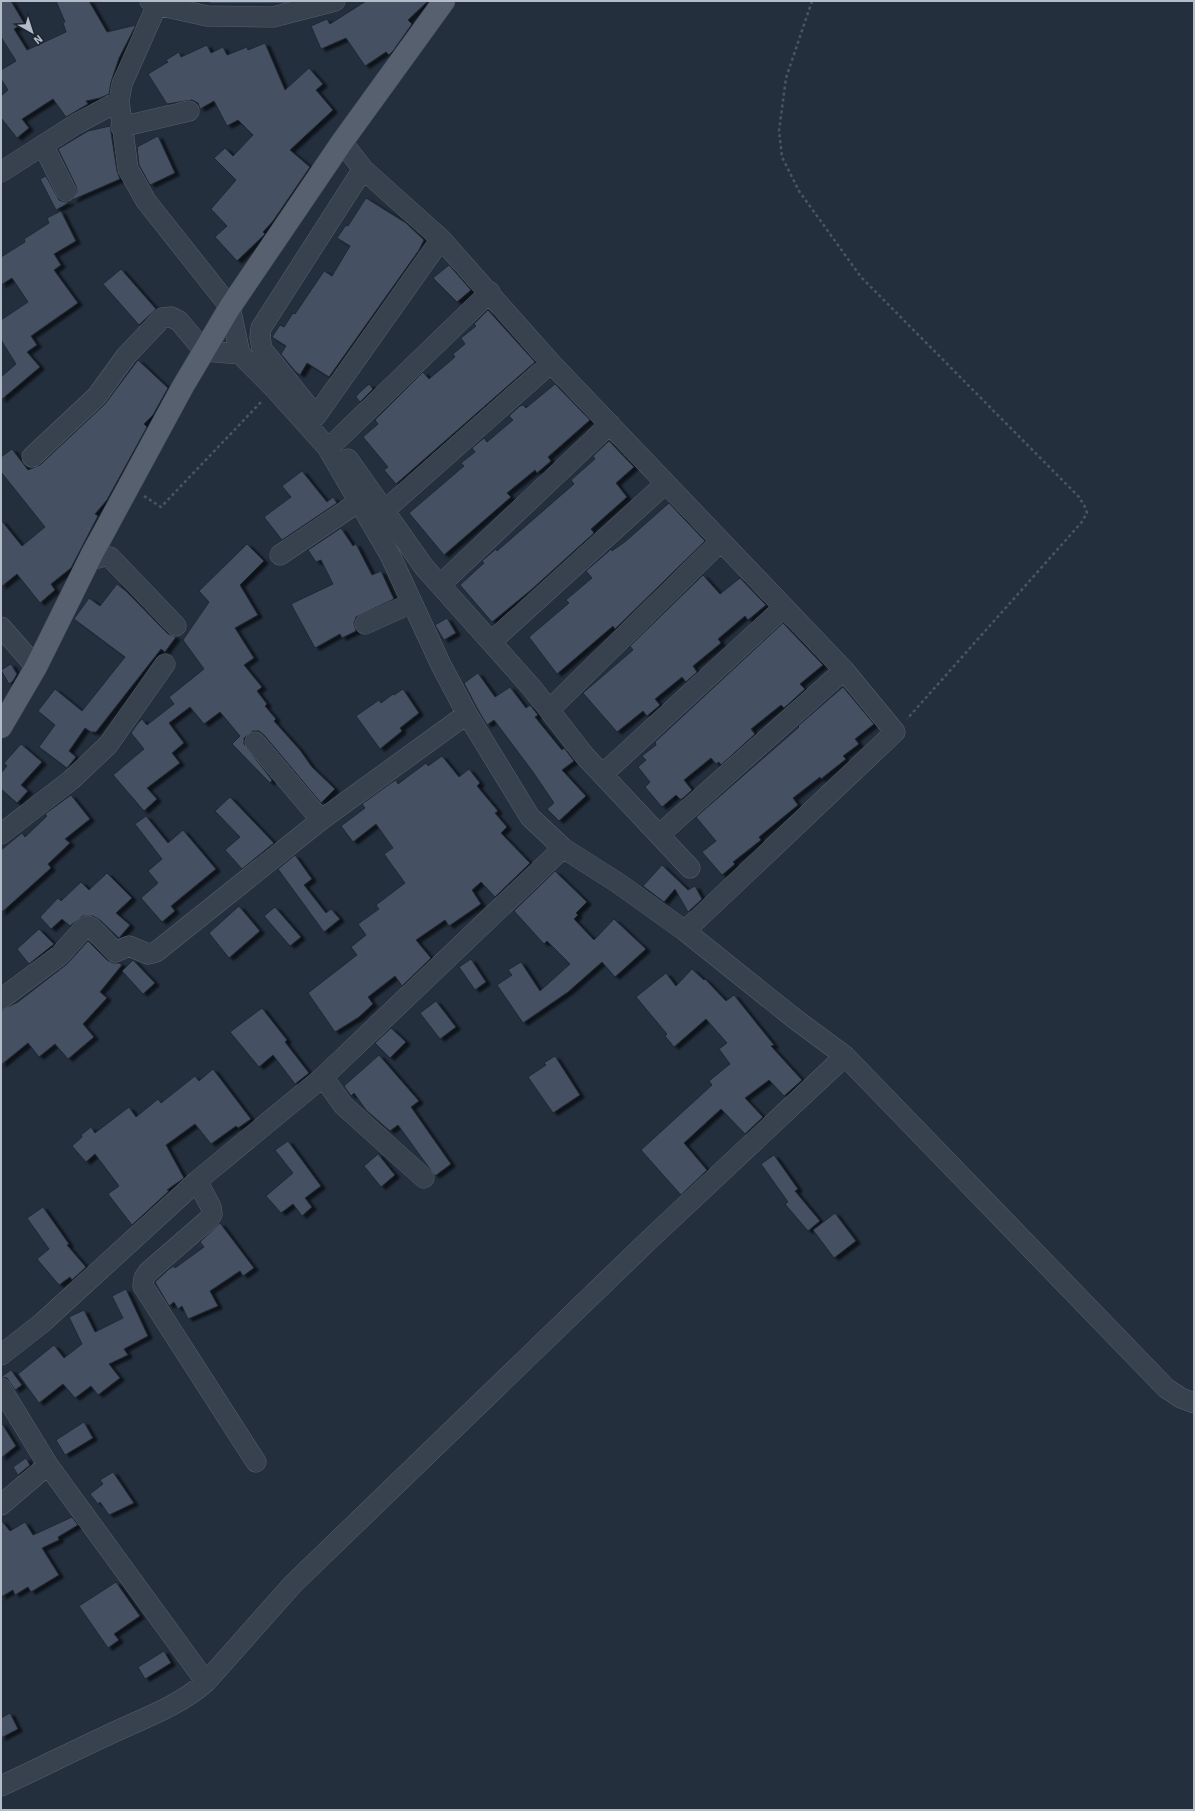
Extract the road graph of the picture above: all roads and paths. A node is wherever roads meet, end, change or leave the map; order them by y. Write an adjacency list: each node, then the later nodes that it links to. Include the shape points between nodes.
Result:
1 (335, 1): 4 (street, via 274,17 207,16)
2 (444, 1): 8 (main road)
3 (812, 1): 44 (path, via 786,78 779,131 782,157 799,191 861,277 1079,497 1086,513 1080,523)
4 (155, 2): 5 (street, via 122,84)
5 (119, 102): 7 (street); 9 (street)
6 (190, 111): 7 (street)
7 (121, 127): 15 (street, via 128,169 146,201)
8 (342, 142): 10 (street); 15 (main road)
9 (43, 144): 11 (street); 12 (street)
10 (363, 169): 13 (street); 17 (street, via 265,320)
11 (1, 172)
12 (66, 191)
13 (441, 239): 14 (street); 20 (street)
14 (490, 292): 18 (street); 22 (street)
15 (230, 307): 16 (main road); 17 (street)
16 (204, 351): 17 (street); 23 (street, via 178,321 171,316 162,318 126,356 97,396); 29 (main road)
17 (251, 355): 19 (street); 20 (street)
18 (551, 363): 21 (street); 27 (street)
19 (274, 388): 25 (street, via 327,447); 26 (path)
20 (316, 416): 22 (street)
21 (610, 424): 24 (street); 31 (street)
22 (336, 441): 27 (street)
23 (32, 457)
24 (665, 484): 28 (street); 37 (street)
25 (360, 501): 30 (street); 32 (street, via 390,555)
26 (161, 508)
27 (385, 510): 31 (street, via 424,567)
28 (721, 541): 33 (street); 41 (street)
29 (92, 554): 35 (street, via 98,558 110,557); 39 (main road)
30 (280, 555)
31 (440, 585): 37 (street)
32 (412, 603): 34 (street); 42 (street)
33 (784, 607): 40 (street); 46 (street)
34 (365, 624)
35 (176, 626)
36 (1, 627): 39 (street)
37 (491, 642): 41 (street)
38 (165, 664): 48 (street, via 108,745 71,780)
39 (36, 667): 43 (main road)
40 (844, 670): 44 (street); 49 (street)
41 (549, 710): 46 (street, via 584,755)
42 (467, 714): 47 (street); 50 (street, via 530,817)
43 (1, 727)
44 (895, 732): 52 (street)
45 (255, 742): 47 (street)
46 (603, 774): 49 (street)
47 (321, 820): 53 (street, via 156,952 148,954 129,946 115,952 88,926 60,955)
48 (1, 834)
49 (659, 835): 51 (street)
50 (563, 848): 52 (street); 55 (street)
51 (690, 868)
52 (685, 931): 54 (street)
53 (1, 999)
54 (845, 1056): 60 (street, via 1166,1388 1180,1398); 64 (street, via 649,1240 299,1579)
55 (323, 1076): 56 (street, via 343,1105); 57 (street)
56 (424, 1178)
57 (198, 1181): 58 (street, via 42,1323); 61 (street, via 212,1214 148,1272 143,1286)
58 (1, 1356)
59 (1, 1388): 62 (street)
60 (1194, 1403)
61 (256, 1462)
62 (48, 1465): 63 (street); 64 (street)
63 (1, 1505)
64 (206, 1682): 65 (street, via 173,1706)
65 (1, 1786)

